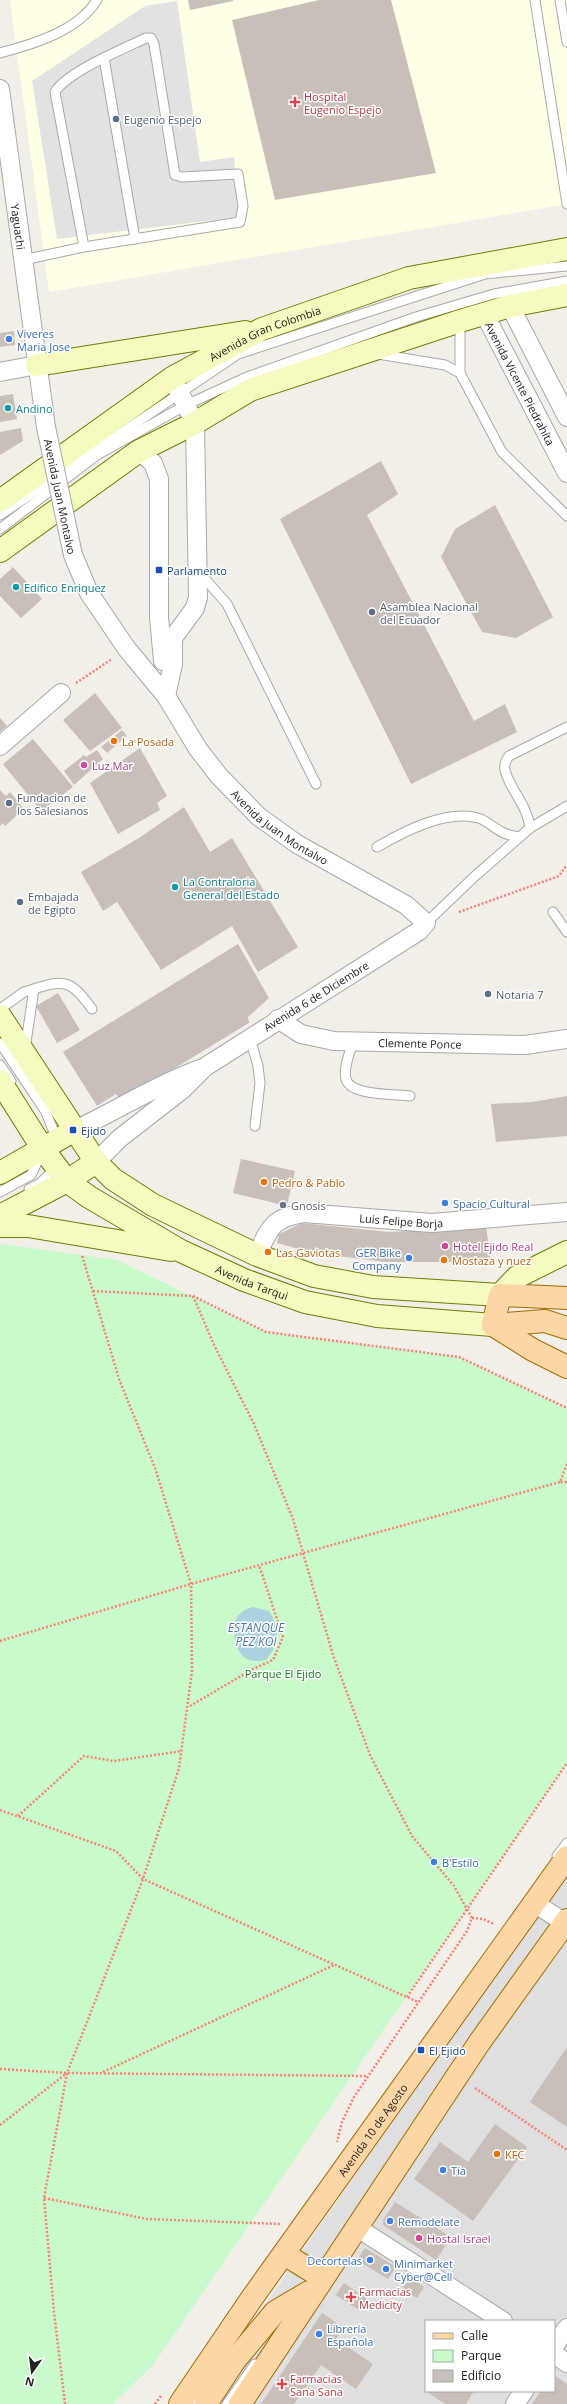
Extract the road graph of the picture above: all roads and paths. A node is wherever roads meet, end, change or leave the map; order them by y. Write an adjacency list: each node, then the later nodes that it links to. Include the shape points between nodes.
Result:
1 (97, 0): 5 (lane, via 90,12 75,22 31,44)
2 (535, 0): 9 (lane)
3 (560, 0): 4 (lane)
4 (567, 42)
5 (0, 53)
6 (104, 58): 10 (lane); 10 (lane, via 151,38 175,175 182,177 233,173 239,177 243,206 240,222); 11 (lane, via 60,84 55,92)
7 (0, 89): 8 (street, Yaguachi)
8 (3, 129): 13 (street, Yaguachi)
9 (567, 204)
10 (135, 239): 11 (lane)
11 (84, 247): 13 (lane)
12 (567, 249): 20 (main road, Avenida Gran Colombia, via 409,278)
13 (23, 260): 22 (street, Yaguachi)
14 (567, 266): 25 (lane, via 485,274 238,354)
15 (567, 281): 25 (lane, via 494,294 416,317)
16 (567, 295): 17 (main road, Avenida Gran Colombia)
17 (510, 306): 18 (main road, Avenida Gran Colombia); 26 (street)
18 (485, 314): 19 (main road, Avenida Gran Colombia); 28 (street, Avenida Vicente Piedrahíta)
19 (460, 321): 21 (main road, Avenida Gran Colombia); 24 (lane)
20 (262, 329): 22 (main road); 25 (main road, Avenida Gran Colombia)
21 (359, 353): 24 (lane, via 445,365); 25 (main road, Avenida Gran Colombia, via 250,390)
22 (38, 365): 23 (street); 35 (street, Avenida Juan Montalvo, bridge, via 46,427 73,555 90,593)
23 (0, 372)
24 (460, 373): 31 (lane, via 502,452)
25 (183, 400): 27 (main road, Avenida Gran Colombia); 29 (main road, Avenida Gran Colombia); 30 (lane); 32 (lane, via 98,455); 34 (street)
26 (567, 417)
27 (138, 452): 33 (main road, Avenida Gran Colombia); 37 (street, Avenida Juan Montalvo, via 153,463 159,479 159,617)
28 (567, 473)
29 (0, 501)
30 (0, 515)
31 (567, 516)
32 (0, 529)
33 (0, 551)
34 (197, 569): 37 (street, via 198,597 195,608 173,638 173,664); 40 (lane, via 226,604)
35 (127, 649): 36 (path); 37 (street, Avenida Juan Montalvo)
36 (61, 693): 39 (street)
37 (166, 696): 48 (street, Avenida Juan Montalvo, via 198,749 258,816 297,844 406,905)
38 (567, 727): 42 (lane, via 509,756 506,761 505,771 529,816)
39 (0, 746)
40 (316, 784)
41 (567, 806): 42 (lane)
42 (530, 828): 43 (lane)
43 (519, 837): 44 (lane, via 503,833 479,818 465,816 442,819 405,831); 48 (lane)
44 (377, 847)
45 (567, 865): 47 (path, via 559,876)
46 (553, 912): 49 (lane)
47 (456, 913)
48 (426, 923): 54 (street, Avenida 6 de Diciembre, via 419,931)
49 (567, 932)
50 (34, 989): 51 (lane, via 24,992); 52 (lane, via 52,983 70,984); 59 (lane)
51 (0, 1009)
52 (92, 1009)
53 (0, 1016): 59 (main road, Avenida Tarqui)
54 (278, 1019): 55 (street, Avenida 6 de Diciembre); 57 (street, Clemente Ponce, via 301,1034)
55 (250, 1038): 61 (street, Avenida 6 de Diciembre); 66 (lane, via 260,1083)
56 (567, 1039): 57 (street, Clemente Ponce, via 525,1045)
57 (353, 1042): 63 (lane, via 347,1063 346,1079 350,1087 364,1092)
58 (0, 1044): 67 (lane, via 46,1112)
59 (25, 1055): 67 (main road, Avenida Tarqui)
60 (0, 1065): 64 (lane)
61 (205, 1067): 67 (street, Avenida 6 de Diciembre, via 176,1077); 68 (street, Avenida 6 de Diciembre, via 183,1089 120,1138)
62 (0, 1080): 67 (main road, Avenida Tarqui)
63 (410, 1096)
64 (25, 1102)
65 (39, 1122): 67 (lane)
66 (255, 1126)
67 (58, 1140): 68 (main road, Avenida Tarqui); 69 (main road, Avenida 6 de Diciembre); 70 (main road, Avenida Tarqui); 71 (lane, via 31,1175)
68 (96, 1162): 70 (main road, Avenida 6 de Diciembre); 78 (main road, Avenida Tarqui, via 113,1179 153,1205)
69 (0, 1173)
70 (62, 1174): 72 (lane); 74 (main road, Avenida 6 de Diciembre); 76 (main road, Avenida Tarqui, via 120,1216)
71 (0, 1192)
72 (19, 1194)
73 (567, 1212): 78 (street, Luis Felipe Borja, via 432,1223 304,1214 284,1217 268,1231)
74 (0, 1216)
75 (0, 1226): 76 (main road, via 28,1226)
76 (181, 1252): 82 (main road, Avenida Tarqui, via 244,1280 305,1302 376,1316)
77 (567, 1252): 79 (main road, via 517,1277)
78 (257, 1255): 79 (main road, Avenida Tarqui, via 314,1276 373,1287)
79 (500, 1295): 81 (main road, Avenida Tarqui); 82 (main road)
80 (193, 1296): 85 (path, via 266,1332 459,1357); 89 (path, via 215,1347 254,1424 293,1519); 91 (path, via 93,1291 119,1379 155,1468)
81 (567, 1298)
82 (493, 1325): 83 (main road, via 545,1321); 84 (main road, Avenida Tarqui)
83 (567, 1328)
84 (567, 1367)
85 (567, 1408)
86 (567, 1464): 87 (path)
87 (560, 1482): 88 (path); 89 (path)
88 (567, 1482)
89 (302, 1553): 90 (path); 102 (path, via 333,1656 370,1755 412,1836 454,1886)
90 (259, 1565): 91 (path); 93 (path, via 283,1637 273,1660)
91 (191, 1584): 92 (path); 93 (path, via 192,1671)
92 (0, 1641)
93 (189, 1706): 94 (path)
94 (182, 1751): 97 (path, via 114,1761 84,1756); 100 (path, via 179,1768)
95 (567, 1764): 102 (path)
96 (0, 1810): 97 (path)
97 (18, 1816): 100 (path, via 116,1851)
98 (567, 1843): 105 (lane)
99 (567, 1857): 101 (main road, Avenida 10 de Agosto)
100 (143, 1879): 106 (path); 110 (path)
101 (534, 1903): 104 (street); 122 (main road, Avenida 10 de Agosto)
102 (467, 1909): 103 (path); 107 (path)
103 (472, 1918): 105 (path, via 483,1919); 108 (path, via 467,1931)
104 (567, 1920): 120 (main road, via 479,2043)
105 (504, 1932): 125 (lane, via 333,2174 264,2264)
106 (335, 1965): 107 (path); 111 (path)
107 (406, 1997): 108 (path)
108 (418, 2002): 112 (path)
109 (0, 2069): 110 (path)
110 (67, 2073): 111 (path); 114 (path); 117 (path)
111 (100, 2074): 112 (path)
112 (368, 2076): 115 (path, via 348,2109)
113 (475, 2088): 116 (path)
114 (0, 2125)
115 (334, 2147)
116 (567, 2150)
117 (44, 2198): 119 (path, via 147,2219); 132 (path, via 54,2312)
118 (286, 2219): 119 (path)
119 (281, 2224): 121 (path)
120 (356, 2227): 123 (main road); 124 (street)
121 (277, 2231)
122 (284, 2254): 123 (main road); 125 (main road, Avenida 10 de Agosto)
123 (320, 2283): 135 (main road, via 275,2312 235,2360); 136 (lane, via 246,2375); 137 (main road)
124 (501, 2320)
125 (234, 2323): 131 (main road, Avenida 10 de Agosto); 134 (lane, via 209,2380)
126 (567, 2328): 127 (street)
127 (555, 2345)
128 (555, 2355): 129 (street)
129 (567, 2362)
130 (523, 2392): 138 (street)
131 (172, 2398): 133 (path)
132 (66, 2404)
133 (155, 2404)
134 (194, 2404)
135 (206, 2404)
136 (227, 2404)
137 (240, 2404)
138 (515, 2404)

